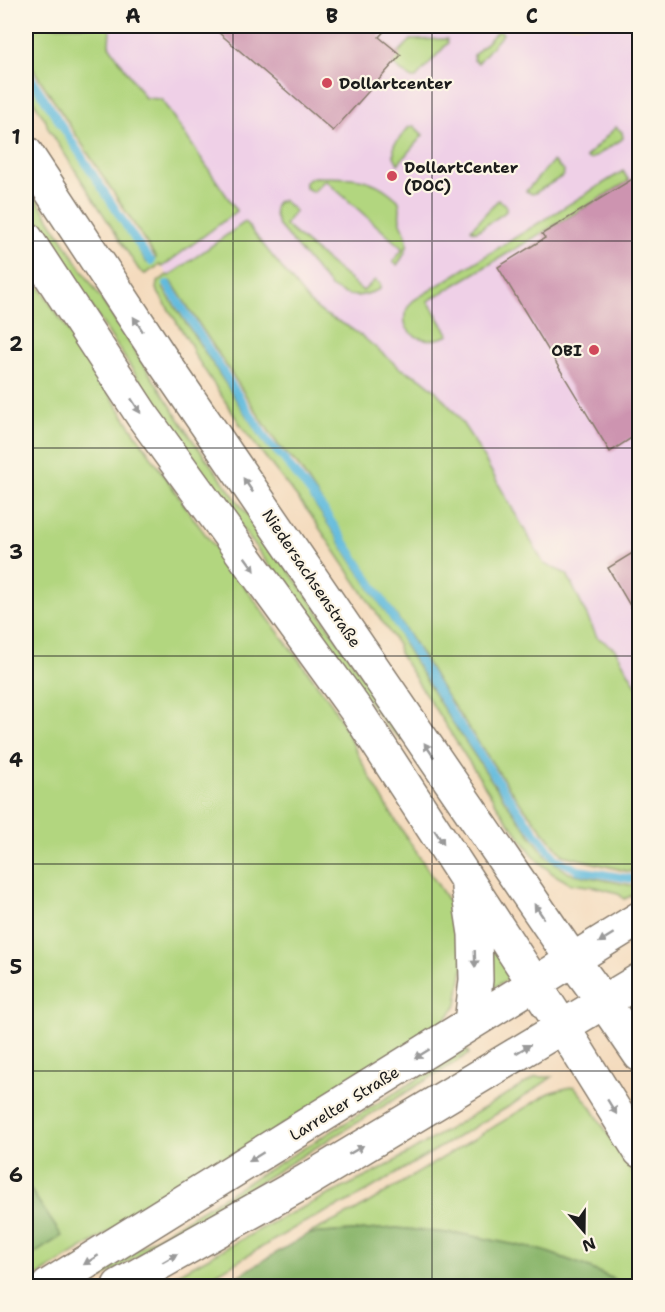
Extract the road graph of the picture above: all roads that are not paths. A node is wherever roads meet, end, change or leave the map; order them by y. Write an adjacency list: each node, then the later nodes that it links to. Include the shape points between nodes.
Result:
1 (26, 153): 5 (main road, Niedersachsenstraße, one-way to 1, via 168,368)
2 (26, 238): 3 (main road, one-way to 3, via 142,415 356,710)
3 (467, 880): 7 (main road); 9 (main road, one-way to 9, via 475,934 476,980)
4 (639, 918): 5 (main road, Larrelter Straße, one-way to 5)
5 (572, 959): 7 (main road, Larrelter Straße); 8 (main road, Niedersachsenstraße)
6 (639, 980): 8 (main road)
7 (535, 984): 9 (main road, Larrelter Straße); 10 (main road)
8 (603, 1002): 10 (main road); 11 (main road, Niedersachsenstraße)
9 (471, 1023): 13 (main road, Larrelter Straße, one-way to 13)
10 (562, 1026): 12 (main road, one-way to 12); 14 (main road, one-way to 10)
11 (639, 1055)
12 (639, 1151)
13 (48, 1287)
14 (119, 1287)

